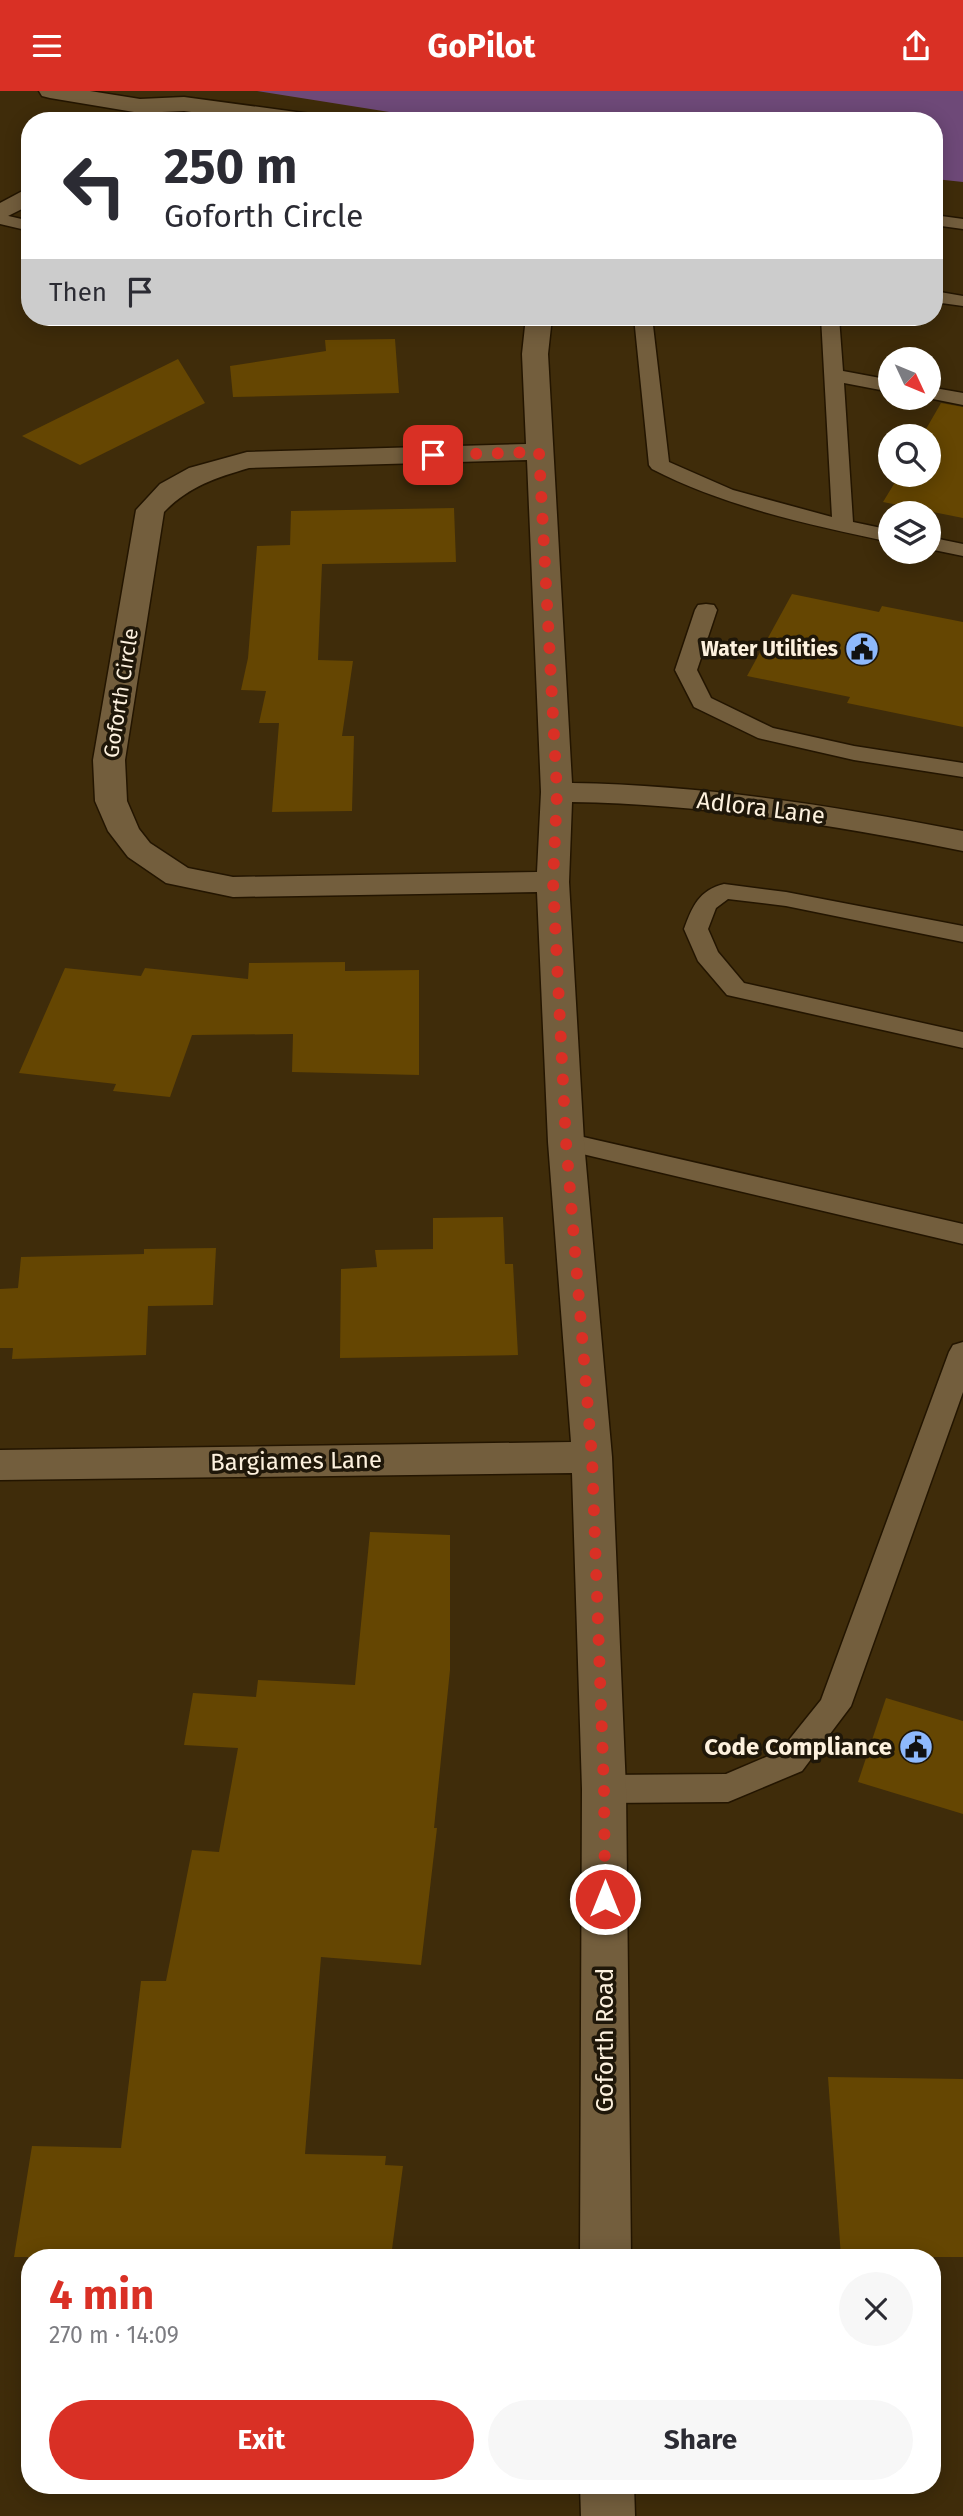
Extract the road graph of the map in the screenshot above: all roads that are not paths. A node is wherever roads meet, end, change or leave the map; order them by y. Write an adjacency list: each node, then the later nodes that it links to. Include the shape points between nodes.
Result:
1 (50, 91): 2 (street)
2 (140, 106): 3 (street); 4 (street); 5 (street, via 184,104)
3 (133, 112)
4 (154, 112)
5 (244, 112)
6 (21, 200): 7 (street)
7 (0, 213)
8 (0, 219): 10 (lane)
9 (943, 221): 11 (lane)
10 (21, 224)
11 (963, 224)
12 (943, 298): 13 (lane)
13 (963, 301)
14 (524, 326): 18 (street, Goforth Road)
15 (538, 326): 18 (street, Goforth Road)
16 (644, 326): 24 (lane, via 659,465 725,495)
17 (830, 326): 19 (lane)
18 (535, 354): 23 (street, Goforth Road)
19 (833, 375): 20 (lane); 24 (lane)
20 (878, 384)
21 (942, 395): 22 (lane)
22 (963, 399)
23 (539, 452): 30 (street, Goforth Road); 32 (street, Goforth Circle, via 247,460 199,474 170,490 150,510 109,760 111,801 124,831 139,850 178,876 233,887)
24 (843, 526): 25 (lane)
25 (878, 533)
26 (941, 545): 27 (lane)
27 (963, 550)
28 (706, 610): 29 (lane, via 686,670 702,702 766,733)
29 (963, 770)
30 (557, 792): 31 (street, Adlora Lane, via 617,792 766,806); 32 (street, Goforth Road)
31 (962, 839)
32 (553, 882): 35 (street, Goforth Road)
33 (963, 935): 34 (lane, via 724,891 705,904 696,929 707,955 736,989)
34 (963, 1040)
35 (566, 1142): 36 (lane); 38 (street, Goforth Road)
36 (963, 1234)
37 (963, 1352): 40 (lane, via 835,1706 791,1761 727,1788)
38 (592, 1457): 39 (street, Bargiames Lane); 40 (street, Goforth Road)
39 (0, 1465)
40 (604, 1789): 41 (street, Goforth Road)
41 (606, 2249)
42 (607, 2494): 43 (street)
43 (608, 2516)

